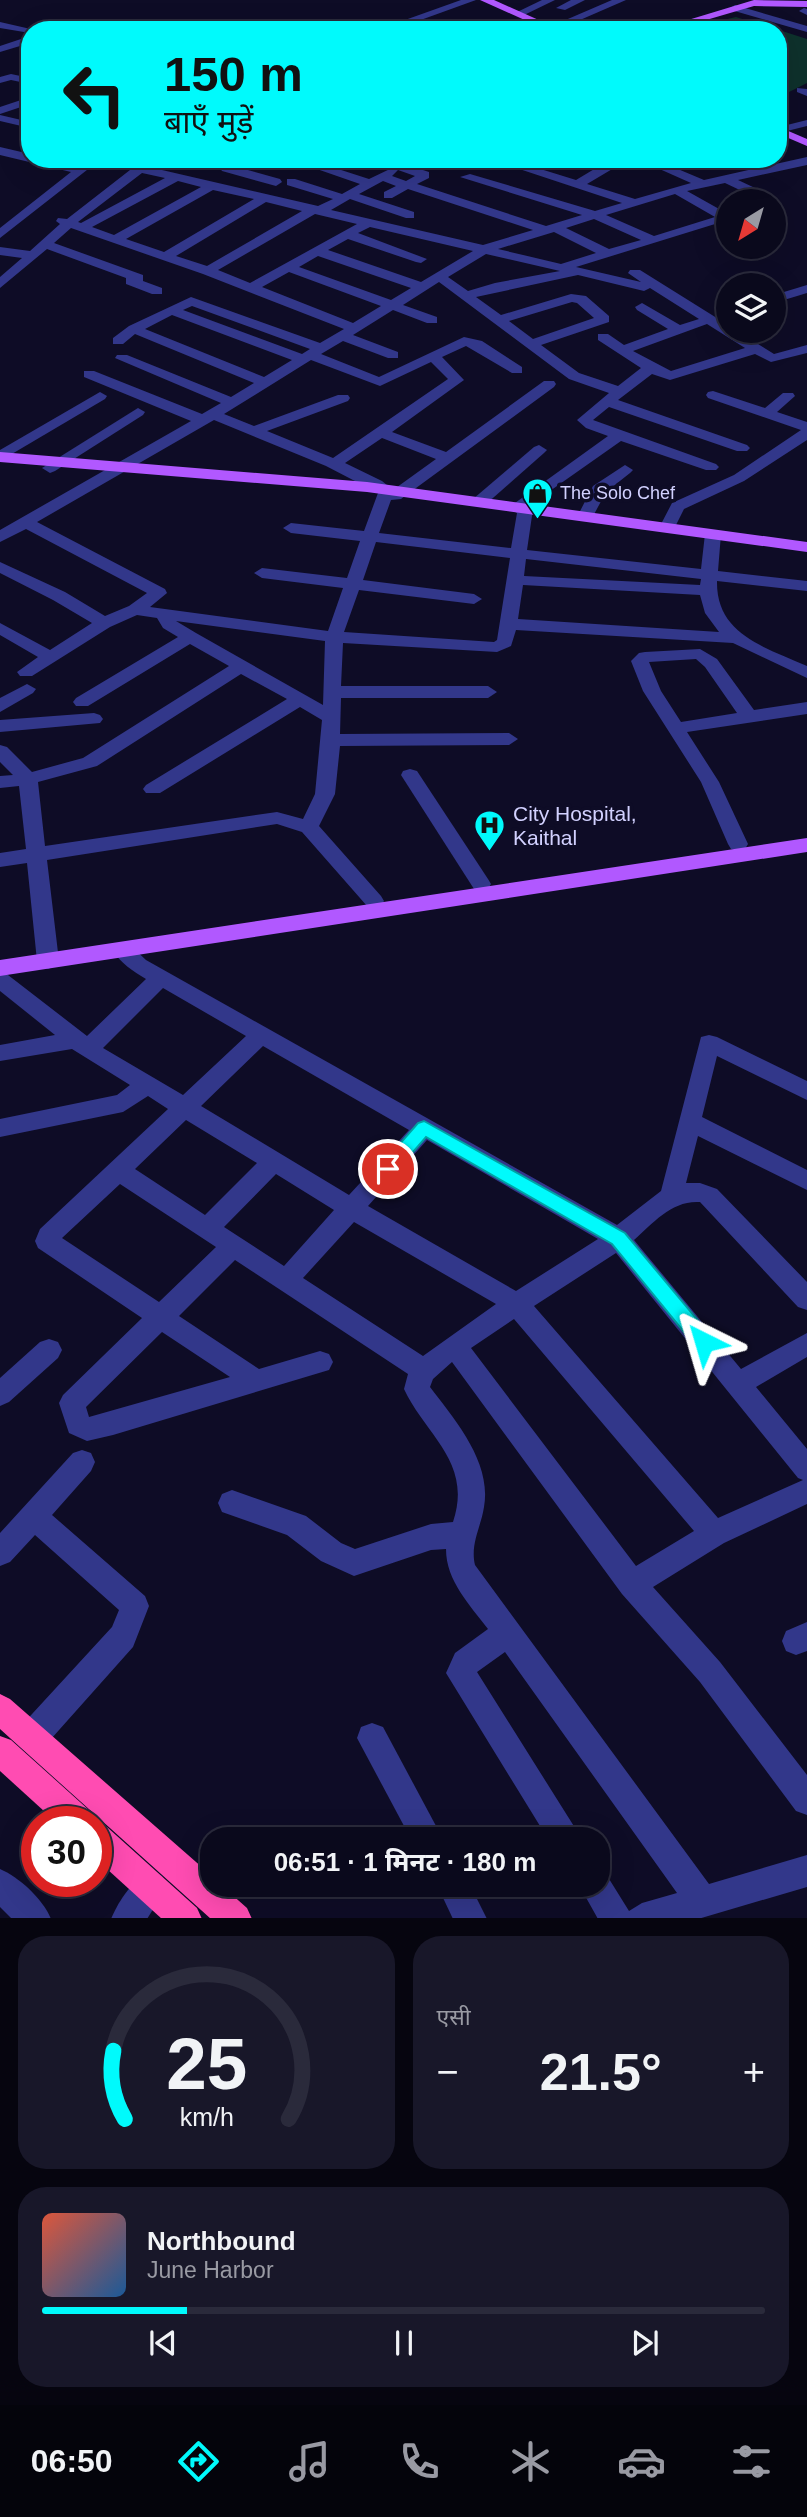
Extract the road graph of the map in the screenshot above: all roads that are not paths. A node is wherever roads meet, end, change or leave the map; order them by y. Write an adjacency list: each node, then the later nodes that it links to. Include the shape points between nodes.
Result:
1 (457, 0): 14 (street)
2 (471, 0): 15 (street)
3 (477, 0): 13 (main road)
4 (487, 0): 9 (main road)
5 (520, 0): 9 (street)
6 (550, 0): 13 (street)
7 (580, 0): 10 (street)
8 (621, 0): 18 (street)
9 (503, 7): 13 (main road)
10 (562, 8)
11 (735, 8): 12 (main road, via 766,2); 19 (main road); 20 (street)
12 (806, 9)
13 (522, 17): 16 (street); 17 (main road)
14 (390, 21)
15 (404, 21)
16 (513, 21)
17 (532, 21)
18 (571, 21)
19 (691, 21)
20 (780, 21)
21 (787, 23): 24 (street)
22 (3, 27): 23 (street)
23 (21, 29)
24 (807, 29)
25 (21, 42): 26 (street)
26 (0, 49)
27 (0, 80): 28 (street)
28 (21, 80)
29 (21, 103): 30 (street)
30 (0, 111)
31 (0, 118): 32 (street)
32 (21, 123)
33 (807, 123): 34 (street)
34 (787, 127)
35 (787, 130): 37 (main road)
36 (787, 131): 38 (main road)
37 (807, 138)
38 (807, 143)
39 (5, 153): 41 (street)
40 (807, 161): 42 (street)
41 (0, 163)
42 (787, 166)
43 (70, 168): 57 (street)
44 (82, 168): 57 (street)
45 (135, 168): 81 (street)
46 (148, 168): 59 (street)
47 (226, 168): 62 (street); 63 (street)
48 (321, 168): 66 (street)
49 (398, 168): 60 (street)
50 (406, 168): 69 (street, via 430,177)
51 (480, 168): 65 (street)
52 (489, 168): 79 (street)
53 (531, 168): 70 (street)
54 (605, 168): 58 (street)
55 (665, 168): 67 (street)
56 (776, 168): 61 (street)
57 (79, 170): 83 (street)
58 (591, 176): 70 (street); 74 (street)
59 (177, 177): 62 (street); 81 (street)
60 (383, 177): 66 (street); 69 (street)
61 (727, 179): 67 (street); 71 (street)
62 (197, 181): 68 (street)
63 (276, 182)
64 (291, 182): 76 (street)
65 (453, 183)
66 (370, 184): 76 (street)
67 (703, 184): 72 (street)
68 (213, 185): 75 (street); 85 (street)
69 (407, 185): 73 (street); 82 (street)
70 (577, 185): 74 (street)
71 (747, 189)
72 (676, 190): 74 (street); 86 (street, via 724,217)
73 (388, 195)
74 (636, 196): 79 (street)
75 (266, 197): 77 (street); 96 (street)
76 (346, 197): 77 (street); 78 (street)
77 (318, 210): 80 (street); 97 (street)
78 (410, 215)
79 (595, 215): 82 (street); 86 (street)
80 (369, 222): 84 (street); 88 (street)
81 (71, 224): 85 (street); 87 (street); 92 (street)
82 (550, 228): 88 (street); 91 (street)
83 (0, 234)
84 (348, 234): 90 (street); 93 (street)
85 (116, 239): 96 (street)
86 (654, 241): 91 (street)
87 (46, 244): 92 (street); 96 (street)
88 (485, 249): 95 (street); 101 (street)
89 (0, 251): 92 (street)
90 (317, 251): 94 (street); 103 (street)
91 (608, 254): 95 (street)
92 (28, 255): 100 (street); 102 (street)
93 (421, 259)
94 (288, 267): 105 (street); 110 (street)
95 (561, 267): 98 (street)
96 (148, 271): 97 (street); 107 (street)
97 (208, 271): 105 (street)
98 (578, 271): 104 (street); 109 (street)
99 (633, 272): 116 (street)
100 (0, 274)
101 (439, 276): 103 (street); 109 (street)
102 (0, 284)
103 (421, 287): 110 (street)
104 (644, 287)
105 (251, 288): 119 (street)
106 (807, 289): 108 (street)
107 (157, 291)
108 (786, 295)
109 (466, 296): 115 (street)
110 (392, 305): 114 (street); 119 (street)
111 (642, 307): 118 (street)
112 (170, 310): 117 (street); 126 (street); 126 (street, via 197,301)
113 (716, 318): 116 (street)
114 (432, 320)
115 (499, 320): 122 (street); 122 (street, via 571,298 580,299 604,320)
116 (705, 321): 118 (street); 123 (street, via 771,358)
117 (134, 329): 121 (street); 133 (street)
118 (678, 330): 124 (street)
119 (348, 332): 126 (street); 127 (street)
120 (603, 337): 124 (street)
121 (118, 341)
122 (531, 344): 137 (street, via 574,376)
123 (807, 349)
124 (622, 350): 130 (street)
125 (750, 352): 130 (street, via 676,375)
126 (312, 354): 128 (street, via 380,382); 133 (street)
127 (393, 355)
128 (433, 356): 131 (street, via 456,343 471,342); 147 (street, via 457,380)
129 (122, 358): 140 (street)
130 (650, 368): 137 (street)
131 (517, 370)
132 (89, 374): 143 (street)
133 (265, 382): 140 (street)
134 (549, 384): 153 (street)
135 (713, 395): 142 (street)
136 (100, 396): 144 (street)
137 (612, 396): 149 (street, via 584,420); 150 (street)
138 (788, 396): 142 (street)
139 (344, 398): 146 (street)
140 (231, 402): 143 (street)
141 (138, 412): 144 (street)
142 (767, 413): 145 (street)
143 (207, 417): 146 (street); 158 (street)
144 (90, 422): 152 (street); 155 (street)
145 (807, 427)
146 (253, 431): 156 (street)
147 (382, 433): 153 (street); 156 (street)
148 (807, 433): 166 (street, via 739,478 678,506)
149 (619, 435): 157 (street); 162 (street)
150 (743, 448)
151 (539, 450): 161 (street)
152 (0, 457): 155 (main road)
153 (447, 458): 160 (street)
154 (0, 465): 155 (main road)
155 (55, 465): 158 (main road)
156 (333, 465): 160 (street)
157 (710, 467)
158 (115, 470): 160 (main road); 164 (street)
159 (625, 470): 163 (street, via 599,489)
160 (392, 493): 161 (main road); 162 (main road); 168 (street)
161 (479, 502): 162 (main road)
162 (521, 510): 163 (main road); 169 (main road); 172 (street)
163 (585, 517): 166 (main road)
164 (25, 522): 167 (street); 180 (street, via 159,593)
165 (291, 528): 168 (street)
166 (667, 528): 169 (main road)
167 (0, 537)
168 (372, 537): 172 (street); 177 (street)
169 (713, 537): 170 (main road); 171 (main road); 176 (street)
170 (807, 547)
171 (807, 552)
172 (518, 554): 175 (street); 176 (street)
173 (0, 567): 183 (street)
174 (262, 573): 177 (street)
175 (515, 580): 176 (street); 184 (street)
176 (710, 583): 178 (street); 187 (street, via 709,602 718,623)
177 (354, 585): 179 (street); 186 (street)
178 (807, 586)
179 (474, 599)
180 (135, 610): 181 (street); 183 (street)
181 (164, 615): 185 (street, via 169,624); 186 (street)
182 (4, 622): 188 (street)
183 (104, 623): 188 (street)
184 (509, 624): 186 (street, via 505,642 489,648); 187 (street)
185 (190, 637): 189 (street); 194 (street)
186 (334, 637): 191 (street)
187 (736, 638): 190 (street)
188 (50, 657): 195 (street)
189 (241, 666): 193 (street); 206 (street, via 97,759)
190 (807, 673)
191 (332, 692): 192 (street); 197 (street)
192 (488, 692)
193 (300, 699): 197 (street); 208 (street)
194 (82, 702)
195 (0, 706)
196 (807, 708): 198 (street)
197 (331, 717): 203 (street)
198 (750, 718): 201 (street); 201 (street, via 700,654 645,657 639,664 642,672)
199 (94, 719): 200 (street)
200 (0, 726)
201 (677, 729): 211 (street, via 710,782)
202 (509, 739): 203 (street)
203 (331, 740): 209 (street, via 325,794)
204 (0, 751): 206 (street)
205 (410, 775): 215 (street)
206 (28, 779): 207 (street); 213 (street)
207 (0, 782)
208 (153, 789)
209 (309, 827): 213 (street, via 277,818); 216 (street)
210 (807, 833): 211 (main road)
211 (738, 844): 215 (main road)
212 (807, 845): 217 (main road)
213 (36, 855): 214 (street); 219 (street)
214 (0, 860)
215 (481, 884): 216 (main road)
216 (374, 901): 217 (main road)
217 (178, 936): 218 (main road); 219 (main road)
218 (123, 950): 219 (main road); 222 (street)
219 (47, 955): 220 (main road); 221 (main road)
220 (0, 956)
221 (0, 968)
222 (161, 977): 224 (street); 225 (street)
223 (0, 980): 225 (street)
224 (261, 1035): 229 (street); 232 (street)
225 (81, 1044): 226 (street); 227 (street)
226 (0, 1053)
227 (147, 1085): 229 (street); 231 (street, via 123,1103)
228 (807, 1090): 230 (street, via 709,1043)
229 (185, 1108): 233 (street); 234 (street)
230 (691, 1122): 235 (street); 236 (street)
231 (0, 1128)
232 (424, 1128): 237 (street); 239 (street)
233 (273, 1162): 237 (street); 238 (street)
234 (119, 1171): 238 (street); 244 (street, via 47,1241)
235 (807, 1181)
236 (671, 1197): 239 (street); 242 (street, via 699,1192 709,1196)
237 (352, 1209): 241 (street); 243 (street)
238 (207, 1228): 240 (street)
239 (618, 1238): 243 (street); 251 (street)
240 (234, 1246): 241 (street); 244 (street)
241 (286, 1280): 249 (street)
242 (807, 1299)
243 (516, 1303): 246 (street); 259 (street)
244 (159, 1316): 250 (street); 250 (street, via 72,1403 81,1427 113,1423)
245 (807, 1345): 251 (street)
246 (455, 1347): 249 (street); 261 (street)
247 (49, 1350): 252 (street)
248 (320, 1362): 250 (street)
249 (423, 1370): 258 (street, via 416,1381 417,1390 453,1441 472,1496)
250 (258, 1382)
251 (738, 1383): 254 (street)
252 (0, 1394)
253 (82, 1462): 257 (street)
254 (807, 1469)
255 (807, 1491): 259 (street)
256 (232, 1503): 258 (street, via 296,1525 354,1563 435,1536)
257 (35, 1517): 260 (street); 264 (street, via 135,1606 123,1637)
258 (461, 1534): 262 (street, via 458,1554 463,1571)
259 (714, 1534): 261 (street)
260 (0, 1553)
261 (632, 1584): 267 (street, via 710,1672)
262 (509, 1632): 270 (street, via 465,1663 461,1673); 277 (street)
263 (0, 1709): 264 (highway)
264 (32, 1737): 281 (highway)
265 (372, 1738): 269 (street)
266 (0, 1751): 268 (highway)
267 (807, 1800)
268 (61, 1806)
269 (421, 1827)
270 (558, 1827)
271 (112, 1852): 274 (highway)
272 (807, 1871): 277 (street)
273 (0, 1885): 278 (street)
274 (151, 1887): 279 (street); 280 (highway)
275 (459, 1897): 282 (street)
276 (603, 1897): 283 (street)
277 (701, 1900): 284 (street)
278 (34, 1918)
279 (128, 1918)
280 (185, 1918)
281 (235, 1918)
282 (470, 1918)
283 (616, 1918)
284 (645, 1918)

